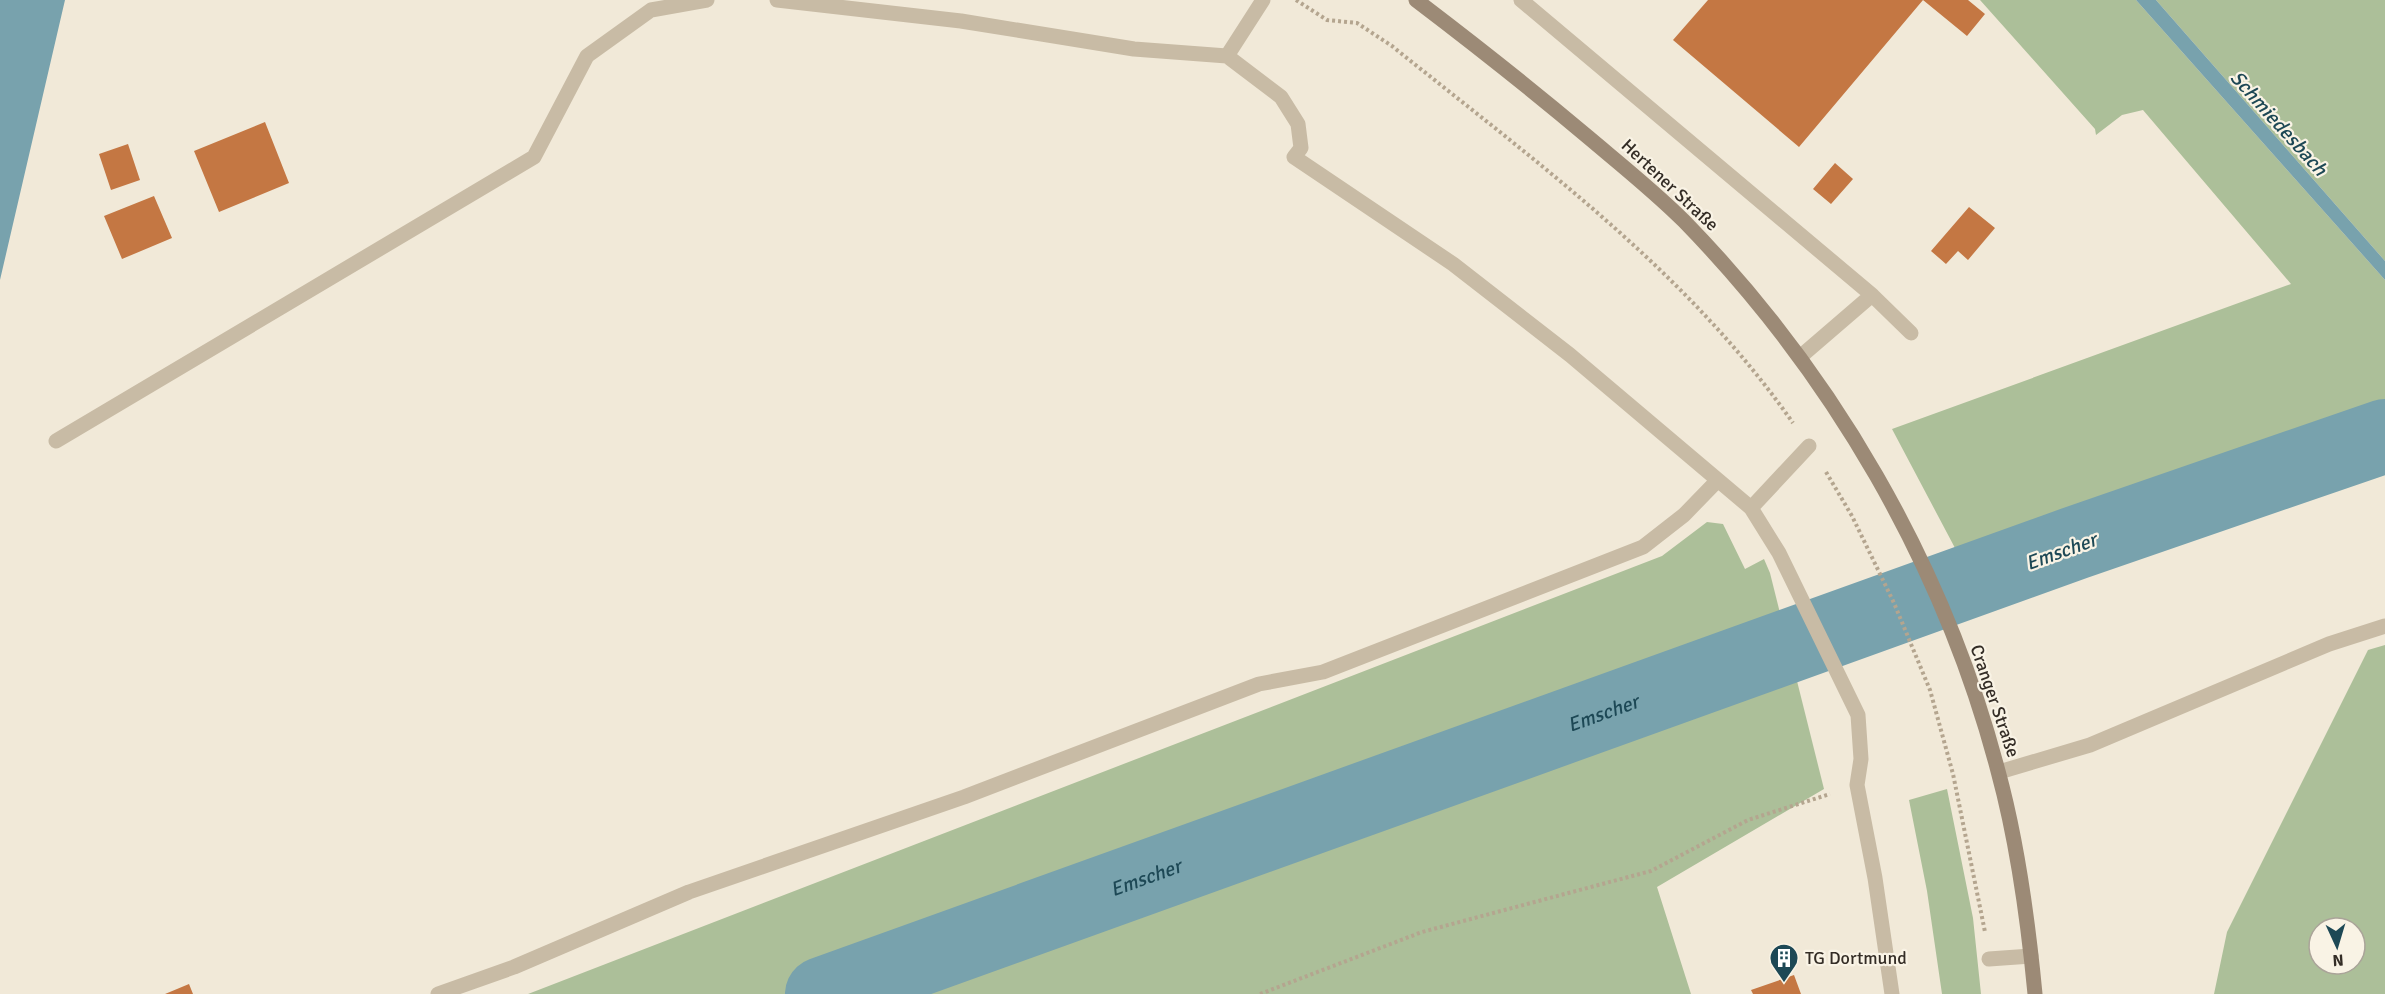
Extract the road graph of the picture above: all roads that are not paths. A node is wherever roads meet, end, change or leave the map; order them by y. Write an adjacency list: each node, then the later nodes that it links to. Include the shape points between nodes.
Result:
1 (707, 0): 11 (lane, via 651,10 587,56 534,157)
2 (777, 0): 6 (lane, via 961,21 1134,49)
3 (1263, 0): 6 (lane)
4 (1416, 0): 9 (main road, Hertener Straße, via 1500,63 1681,218 1732,272)
5 (1521, 0): 7 (lane)
6 (1227, 56): 13 (lane, via 1281,98 1298,124 1301,148 1294,157 1453,264 1570,355)
7 (1872, 295): 8 (lane); 9 (lane)
8 (1911, 333)
9 (1800, 357): 10 (main road, Hertener Straße)
10 (1856, 440): 16 (main road, Cranger Straße, via 1920,558 1969,676)
11 (56, 441)
12 (1809, 446): 14 (lane)
13 (1717, 481): 14 (lane); 19 (lane, via 1684,515 1643,547 1323,672 1259,684 964,797 689,892 514,967)
14 (1751, 508): 20 (lane, via 1779,553 1858,716 1861,759 1857,785)
15 (2385, 626): 16 (lane, via 2329,644 2090,745)
16 (1999, 772): 17 (main road, Cranger Straße, via 2019,866)
17 (2031, 956): 18 (lane); 21 (main road, Cranger Straße)
18 (1989, 959)
19 (438, 994)
20 (1892, 994)
21 (2035, 994)

